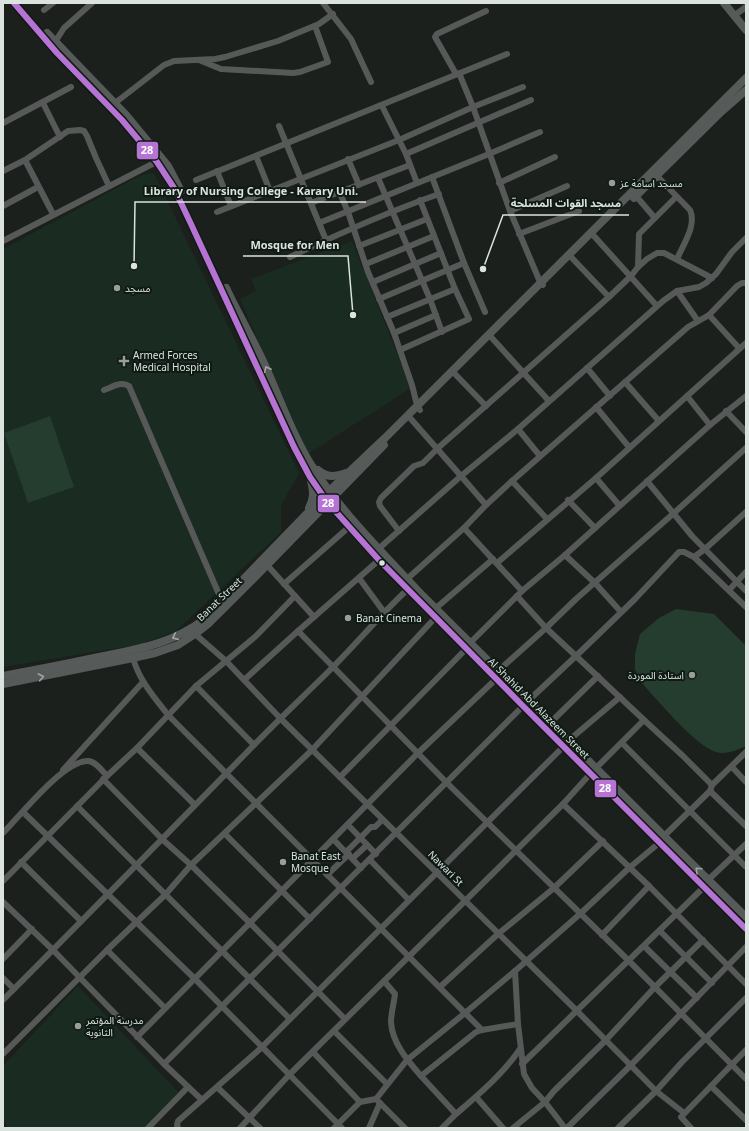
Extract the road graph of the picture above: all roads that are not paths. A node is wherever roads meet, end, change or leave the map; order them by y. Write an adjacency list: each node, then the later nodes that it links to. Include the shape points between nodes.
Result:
1 (14, 3): 42 (main road, via 57,53)
2 (22, 3): 14 (main road)
3 (53, 3): 8 (street)
4 (92, 3): 14 (street, via 64,28)
5 (323, 3): 10 (street)
6 (724, 3): 11 (main road)
7 (746, 7): 11 (street)
8 (44, 10)
9 (486, 11): 17 (street, via 435,37)
10 (332, 14): 12 (street); 19 (street, via 352,39)
11 (735, 15): 13 (main road)
12 (315, 26): 16 (street, via 225,58); 16 (street, via 328,62 300,72 221,69)
13 (746, 30)
14 (55, 42): 25 (main road)
15 (507, 54): 17 (street)
16 (198, 60): 25 (street, via 174,61 164,65)
17 (458, 74): 26 (street); 27 (street)
18 (746, 78): 32 (main road)
19 (371, 82)
20 (71, 87): 24 (street)
21 (523, 87): 27 (street)
22 (746, 90): 32 (main road)
23 (531, 100): 29 (street)
24 (43, 102): 28 (street); 33 (street)
25 (115, 103): 42 (main road)
26 (382, 106): 34 (street); 35 (street)
27 (473, 107): 29 (street); 34 (street)
28 (3, 123)
29 (479, 123): 36 (street); 37 (street)
30 (279, 126): 35 (street)
31 (540, 132): 37 (street)
32 (697, 132): 46 (main road); 56 (main road)
33 (60, 137): 41 (street); 54 (street, via 72,130 84,131)
34 (399, 140): 36 (street); 40 (street)
35 (286, 144): 38 (street); 49 (street)
36 (406, 154): 43 (street)
37 (489, 154): 48 (street); 52 (street)
38 (256, 156): 45 (street); 58 (street)
39 (556, 157): 52 (street)
40 (348, 159): 49 (street); 53 (street)
41 (25, 160): 44 (street); 57 (street)
42 (160, 160): 54 (street); 104 (main road)
43 (410, 165): 47 (street); 51 (street)
44 (3, 171)
45 (217, 171): 50 (street); 67 (street)
46 (656, 176): 56 (main road); 63 (street)
47 (378, 178): 53 (street); 61 (street)
48 (432, 178): 51 (street); 60 (street)
49 (300, 179): 58 (street); 65 (street)
50 (196, 180)
51 (417, 183): 61 (street)
52 (499, 183): 69 (street)
53 (359, 185): 59 (street)
54 (109, 186): 73 (street)
55 (567, 186): 69 (street)
56 (642, 186): 62 (main road); 101 (main road)
57 (38, 187): 66 (street); 73 (street)
58 (270, 191): 67 (street)
59 (340, 193): 65 (street); 71 (street)
60 (439, 194): 64 (street); 91 (street)
61 (386, 196): 68 (street); 71 (street)
62 (636, 196): 74 (street); 81 (main road)
63 (676, 197): 74 (street); 90 (street, via 690,210 692,219)
64 (420, 200): 68 (street); 75 (street)
65 (311, 203): 76 (street)
66 (3, 206)
67 (231, 206): 70 (street)
68 (392, 211): 77 (street); 78 (street)
69 (510, 211): 79 (street)
70 (217, 212)
71 (348, 212): 76 (street); 77 (street)
72 (579, 212): 79 (street)
73 (53, 214): 84 (street)
74 (654, 217): 94 (street, via 639,234)
75 (427, 219): 78 (street); 80 (street)
76 (319, 223): 83 (street)
77 (353, 229): 83 (street); 85 (street)
78 (400, 230): 85 (street); 86 (street)
79 (519, 234): 101 (street)
80 (434, 236): 86 (street); 87 (street)
81 (594, 236): 89 (main road); 96 (street)
82 (746, 238): 97 (street)
83 (326, 240): 88 (street)
84 (3, 241)
85 (359, 246): 92 (street)
86 (408, 246): 92 (street); 93 (street)
87 (441, 253): 93 (street); 95 (street)
88 (290, 257)
89 (572, 258): 101 (main road); 105 (street)
90 (677, 259): 94 (street, via 664,253 656,253); 97 (street)
91 (464, 263): 95 (street); 109 (street)
92 (366, 264): 99 (street)
93 (415, 264): 98 (street); 99 (street)
94 (638, 266): 96 (street)
95 (447, 270): 98 (street); 102 (street)
96 (631, 276): 105 (street); 108 (street)
97 (712, 278): 103 (street, via 699,287)
98 (422, 280): 106 (street); 107 (street)
99 (373, 282): 106 (street)
100 (746, 283): 111 (street, via 737,286)
101 (542, 284): 116 (main road); 130 (main road)
102 (455, 289): 107 (street); 114 (street, via 469,319)
103 (677, 291): 108 (street); 113 (street)
104 (227, 296): 142 (main road, one-way to 104, via 297,441 267,368); 145 (main road, via 273,404)
105 (609, 296): 121 (street)
106 (379, 299): 112 (street)
107 (430, 299): 110 (street); 112 (street)
108 (657, 306): 120 (street)
109 (485, 312)
110 (436, 315): 114 (street); 115 (street)
111 (709, 315): 113 (street); 118 (street)
112 (388, 317): 115 (street)
113 (698, 321): 123 (street)
114 (442, 332): 119 (street)
115 (394, 333): 119 (street)
116 (491, 337): 121 (street); 122 (main road)
117 (746, 343): 118 (street)
118 (739, 348): 126 (street)
119 (400, 350): 130 (street)
120 (587, 368): 125 (street); 128 (street)
121 (524, 372): 128 (street); 129 (street)
122 (455, 374): 129 (street); 130 (main road)
123 (625, 382): 125 (street); 134 (street)
124 (104, 390): 180 (street, via 119,384 129,386 218,592)
125 (610, 396): 131 (street)
126 (687, 396): 134 (street); 135 (street)
127 (746, 396): 132 (street)
128 (549, 401): 136 (street)
129 (486, 406): 139 (street)
130 (418, 407): 133 (main road); 143 (main road)
131 (596, 408): 138 (street); 141 (street)
132 (726, 411): 135 (street); 137 (street)
133 (410, 419): 139 (street); 143 (main road)
134 (659, 421): 138 (street)
135 (710, 424): 148 (street)
136 (518, 429): 141 (street); 144 (street)
137 (746, 432)
138 (629, 447): 146 (street)
139 (438, 448): 144 (street); 161 (street, via 423,463 414,466 379,502)
140 (746, 448): 154 (street)
141 (540, 456): 147 (street)
142 (311, 464): 143 (main road, via 328,476); 149 (main road)
143 (349, 476): 149 (main road); 153 (main road, via 341,495)
144 (461, 476): 151 (street); 161 (street)
145 (310, 477): 149 (main road); 156 (main road, via 314,496)
146 (596, 478): 150 (street); 152 (street)
147 (512, 481): 151 (street); 157 (street)
148 (647, 481): 152 (street); 154 (street)
149 (329, 497): 153 (main road, Al Shahid Abd Alazeem Street); 156 (main road, Banat Street); 158 (main road, Al Shahid Abd Alazeem Street); 167 (main road, Banat Street)
150 (568, 500): 157 (street); 160 (street)
151 (486, 504): 159 (street)
152 (619, 505): 160 (street)
153 (347, 513): 163 (main road, Al Shahid Abd Alazeem Street)
154 (674, 513): 162 (street); 172 (street)
155 (746, 513): 162 (street)
156 (306, 514): 180 (main road, Banat Street)
157 (546, 519): 166 (street)
158 (349, 527): 163 (main road, Al Shahid Abd Alazeem Street); 173 (street)
159 (464, 528): 166 (street); 170 (street)
160 (594, 528): 164 (street)
161 (399, 531): 163 (street)
162 (705, 550): 165 (street); 171 (street)
163 (377, 554): 169 (street); 170 (main road, Al Shahid Abd Alazeem Street); 174 (main road, Al Shahid Abd Alazeem Street)
164 (565, 555): 172 (street); 176 (street)
165 (694, 557): 175 (street); 184 (street, via 679,552)
166 (495, 561): 176 (street); 182 (street)
167 (267, 565): 173 (street); 180 (main road, Banat Street)
168 (746, 572): 171 (street)
169 (359, 578): 183 (street); 185 (street)
170 (407, 579): 182 (main road, Al Shahid Abd Alazeem Street)
171 (737, 582): 175 (street); 177 (street)
172 (595, 583): 184 (street); 187 (street)
173 (284, 584): 178 (street)
174 (408, 589): 183 (street); 186 (main road, Al Shahid Abd Alazeem Street)
175 (729, 590): 181 (street)
176 (522, 591): 179 (street)
177 (746, 591)
178 (295, 596): 185 (street); 193 (street, via 256,636)
179 (517, 596): 187 (street); 190 (street)
180 (226, 602): 189 (main road, Banat Street, via 209,623); 196 (main road, Banat Street, one-way to 196, via 192,629 158,645)
181 (746, 607)
182 (436, 608): 190 (main road, Al Shahid Abd Alazeem Street)
183 (384, 612): 194 (street)
184 (620, 612): 191 (street)
185 (314, 618): 188 (street)
186 (435, 618): 190 (main road, Al Shahid Abd Alazeem Street); 202 (street)
187 (546, 628): 191 (street); 195 (street)
188 (298, 632): 194 (street); 198 (street)
189 (195, 634): 192 (main road, Banat Street, via 178,645); 193 (street, Nawari St)
190 (468, 646): 195 (main road, Al Shahid Abd Alazeem Street); 208 (street)
191 (576, 656): 197 (street); 204 (street)
192 (133, 658): 199 (street); 200 (main road, Banat Street, one-way to 192)
193 (226, 661): 198 (street, Nawari St); 201 (street)
194 (333, 667): 202 (street); 206 (street)
195 (497, 675): 204 (main road, Al Shahid Abd Alazeem Street); 216 (street)
196 (3, 676)
197 (598, 676): 203 (street); 209 (street)
198 (244, 680): 206 (street, Nawari St)
199 (143, 682): 205 (street); 220 (street)
200 (3, 684)
201 (196, 686): 205 (street); 212 (street)
202 (362, 697): 208 (street); 214 (street)
203 (620, 697): 207 (street); 211 (street)
204 (526, 704): 209 (main road, Al Shahid Abd Alazeem Street); 223 (street)
205 (168, 715): 213 (street); 219 (street)
206 (281, 719): 212 (street); 214 (street, Nawari St)
207 (644, 720): 210 (street); 225 (street)
208 (391, 726): 216 (street); 221 (street)
209 (550, 727): 211 (main road, Al Shahid Abd Alazeem Street)
210 (622, 743): 218 (street); 231 (street)
211 (566, 744): 218 (main road, Al Shahid Abd Alazeem Street); 234 (street)
212 (254, 745): 219 (street)
213 (137, 748): 222 (street); 228 (street)
214 (312, 750): 221 (street, Nawari St); 226 (street)
215 (746, 752): 217 (street)
216 (418, 754): 223 (street); 230 (street)
217 (732, 767): 224 (street); 225 (street)
218 (593, 771): 227 (street); 243 (main road, Al Shahid Abd Alazeem Street)
219 (226, 775): 226 (street); 228 (street)
220 (56, 777): 222 (street, via 72,766 87,761 96,764); 232 (street)
221 (340, 777): 230 (street, Nawari St)
222 (105, 778): 229 (street); 244 (street)
223 (446, 782): 234 (street); 238 (street)
224 (746, 782)
225 (711, 788): 231 (street); 236 (street)
226 (255, 804): 239 (street); 253 (street)
227 (563, 804): 245 (street); 248 (street)
228 (195, 805): 244 (street)
229 (77, 806): 240 (street); 257 (street)
230 (367, 806): 233 (street, Nawari St); 235 (street)
231 (689, 810): 243 (street); 252 (street)
232 (23, 812): 237 (street); 240 (street)
233 (382, 820): 238 (street, Nawari St); 241 (street)
234 (487, 822): 248 (street); 261 (street)
235 (348, 825): 241 (street); 242 (street)
236 (746, 826)
237 (3, 833)
238 (396, 833): 249 (street); 261 (street, Nawari St)
239 (225, 834): 256 (street); 269 (street)
240 (48, 836): 255 (street); 270 (street)
241 (360, 837): 247 (street); 250 (street)
242 (333, 839): 250 (street); 253 (street)
243 (661, 839): 251 (main road, Al Shahid Abd Alazeem Street); 260 (street)
244 (163, 840): 256 (street); 257 (street)
245 (603, 841): 260 (street); 268 (street)
246 (746, 844): 252 (street)
247 (367, 845): 249 (street); 250 (street)
248 (516, 850): 268 (street); 273 (street)
249 (376, 854): 254 (street)
250 (349, 855): 259 (street); 262 (street)
251 (677, 855): 263 (main road, Al Shahid Abd Alazeem Street, one-way to 251); 266 (main road, Al Shahid Abd Alazeem Street)
252 (734, 855): 258 (street); 263 (street)
253 (312, 860): 262 (street); 269 (street)
254 (370, 860): 259 (street); 272 (street)
255 (21, 862): 264 (street); 279 (street)
256 (191, 865): 271 (street); 281 (street)
257 (135, 866): 270 (street); 271 (street)
258 (746, 867)
259 (361, 868): 267 (street)
260 (629, 868): 265 (street); 275 (street)
261 (437, 873): 272 (street); 273 (street, Nawari St)
262 (327, 875): 267 (street)
263 (708, 880): 277 (main road, Al Shahid Abd Alazeem Street)
264 (3, 881)
265 (649, 886): 276 (street); 287 (street)
266 (704, 887): 276 (street); 284 (main road, Al Shahid Abd Alazeem Street)
267 (340, 888): 278 (street); 282 (street)
268 (554, 888): 275 (street); 286 (street)
269 (282, 891): 278 (street); 281 (street)
270 (108, 894): 279 (street); 280 (street)
271 (165, 895): 280 (street); 293 (street)
272 (410, 900): 282 (street)
273 (464, 901): 286 (street, Nawari St); 295 (street)
274 (3, 902): 283 (street)
275 (580, 914): 287 (street); 298 (street)
276 (677, 914): 285 (street); 288 (street)
277 (746, 917)
278 (310, 919): 294 (street)
279 (81, 921): 291 (street)
280 (137, 922): 292 (street); 306 (street)
281 (250, 923): 293 (street); 294 (street)
282 (381, 928): 295 (street); 313 (street)
283 (32, 929): 291 (street); 297 (street)
284 (746, 929)
285 (660, 931): 289 (street); 296 (street)
286 (498, 934): 298 (street, Nawari St); 310 (street)
287 (602, 935): 299 (street)
288 (702, 940): 296 (street); 300 (street)
289 (644, 946): 299 (street); 302 (street)
290 (746, 947): 300 (street)
291 (53, 950): 303 (street); 312 (street)
292 (107, 950): 303 (street); 318 (street)
293 (222, 951): 305 (street); 306 (street)
294 (277, 951): 305 (street); 313 (street)
295 (409, 956): 307 (street); 310 (street)
296 (686, 957): 302 (street); 308 (street)
297 (3, 958)
298 (526, 961): 301 (street); 319 (street, Nawari St)
299 (629, 961): 311 (street); 319 (street)
300 (727, 966): 308 (street); 309 (street)
301 (515, 971): 320 (street); 324 (street)
302 (671, 972): 311 (street); 314 (street)
303 (80, 977): 327 (street); 334 (street)
304 (3, 978): 312 (street)
305 (250, 978): 317 (street); 322 (street)
306 (195, 979): 317 (street); 318 (street)
307 (384, 981): 323 (street); 335 (street, via 394,993 392,1027)
308 (712, 983): 314 (street)
309 (746, 984)
310 (440, 987): 320 (street)
311 (654, 988): 321 (street); 329 (street)
312 (14, 989): 316 (street)
313 (318, 992): 322 (street); 323 (street)
314 (697, 998): 321 (street)
315 (746, 998): 328 (street)
316 (3, 1000)
317 (222, 1007): 330 (street); 336 (street)
318 (165, 1008): 327 (street)
319 (577, 1011): 329 (street, Nawari St); 337 (street)
320 (465, 1013): 325 (street); 335 (street)
321 (680, 1014): 328 (street); 339 (street)
322 (290, 1019): 330 (street)
323 (345, 1019): 326 (street)
324 (518, 1024): 325 (street); 331 (street)
325 (482, 1030): 341 (street, via 474,1033)
326 (334, 1031): 333 (street); 343 (street)
327 (137, 1037): 336 (street)
328 (705, 1038): 338 (street); 347 (street)
329 (606, 1040): 339 (street, Nawari St); 352 (street, via 554,1090)
330 (261, 1048): 340 (street); 346 (street)
331 (520, 1049): 337 (street); 348 (street)
332 (746, 1050): 338 (street)
333 (313, 1052): 340 (street); 351 (street)
334 (3, 1054)
335 (407, 1060): 341 (street); 343 (street)
336 (164, 1064): 345 (street)
337 (522, 1064): 352 (street, via 527,1081)
338 (732, 1064): 342 (street); 344 (street)
339 (630, 1066): 347 (street, Nawari St); 367 (street)
340 (290, 1074): 355 (street); 357 (street)
341 (421, 1076): 354 (street)
342 (746, 1079)
343 (387, 1084): 350 (street)
344 (711, 1086): 353 (street); 356 (street)
345 (188, 1087): 349 (street); 358 (street)
346 (217, 1087): 349 (street); 355 (street)
347 (656, 1091): 353 (street, Nawari St); 368 (street)
348 (476, 1097): 354 (street); 365 (street)
349 (202, 1100): 359 (street, via 178,1121)
350 (378, 1101): 351 (street); 362 (street); 363 (street)
351 (360, 1102): 357 (street)
352 (545, 1102): 366 (street); 367 (street)
353 (684, 1113): 369 (street, via 681,1117)
354 (456, 1114): 364 (street)
355 (249, 1118): 360 (street); 361 (street)
356 (746, 1120)
357 (338, 1127)
358 (148, 1128)
359 (178, 1128)
360 (240, 1128)
361 (260, 1128)
362 (369, 1128)
363 (405, 1128)
364 (442, 1128)
365 (503, 1128)
366 (513, 1128)
367 (566, 1128)
368 (618, 1128)
369 (690, 1128)

